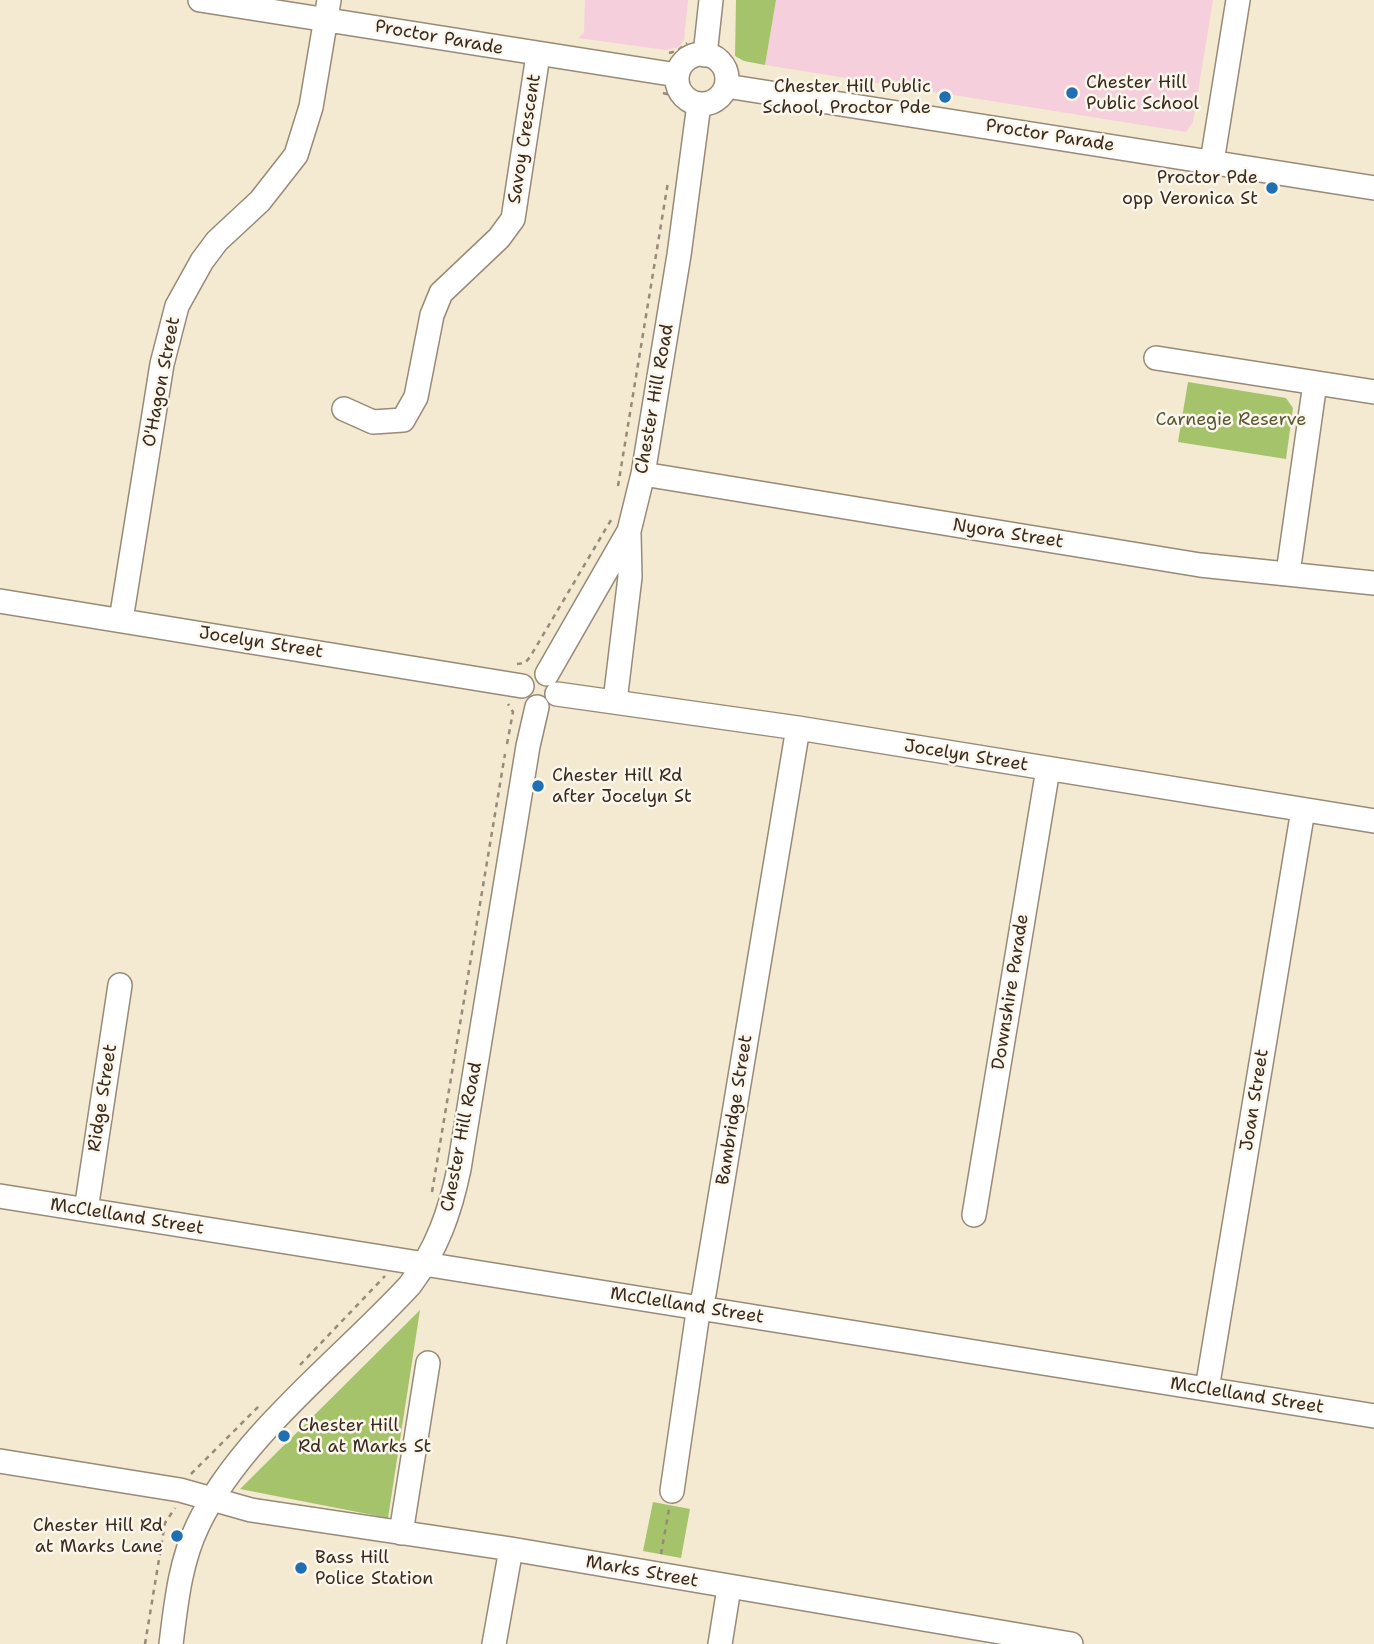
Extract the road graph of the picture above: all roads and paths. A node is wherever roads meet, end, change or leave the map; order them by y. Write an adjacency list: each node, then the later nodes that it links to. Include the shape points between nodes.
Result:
1 (200, 0): 4 (street, Proctor Parade)
2 (711, 0): 6 (street)
3 (1238, 0): 11 (street)
4 (327, 10): 5 (street, Proctor Parade); 25 (street, O'Hagon Street, via 311,107 296,155 260,201 217,241 177,306 162,364)
5 (537, 55): 7 (street, Proctor Parade); 17 (street, Savoy Crescent, via 513,219 441,293 432,315 416,397 402,420 373,422)
6 (705, 55): 7 (street, via 689,58); 8 (street, via 725,69)
7 (677, 75): 10 (street, via 680,92)
8 (726, 86): 10 (street, via 718,98); 11 (street, Proctor Parade)
9 (663, 94): 10 (path)
10 (690, 104): 18 (street, Chester Hill Road, via 681,242)
11 (1212, 162): 13 (street, Proctor Parade)
12 (669, 172): 19 (path)
13 (1374, 188)
14 (1156, 358): 15 (street)
15 (1315, 383): 16 (street); 22 (street)
16 (1374, 392)
17 (344, 409)
18 (643, 474): 21 (street, Chester Hill Road); 22 (street, Nyora Street, via 1200,565)
19 (617, 495)
20 (615, 508): 26 (path)
21 (629, 531): 27 (street, Chester Hill Road); 28 (street, via 630,578)
22 (1288, 573): 23 (street, Nyora Street)
23 (1374, 583)
24 (0, 601): 25 (street, Jocelyn Street)
25 (121, 620): 26 (street, Jocelyn Street)
26 (519, 675): 27 (street, via 531,674); 30 (street, via 525,700)
27 (552, 684): 28 (street, Jocelyn Street); 30 (street, via 548,705)
28 (615, 701): 31 (street, Jocelyn Street)
29 (508, 705): 37 (path, via 513,712)
30 (537, 707): 40 (street, Chester Hill Road, via 459,1168 446,1221)
31 (798, 728): 32 (street, Jocelyn Street); 41 (street, Bambridge Street)
32 (1048, 769): 33 (street, Jocelyn Street); 39 (street, Downshire Parade)
33 (1303, 810): 34 (street, Jocelyn Street); 43 (street, Joan Street)
34 (1374, 821)
35 (120, 985): 38 (street, Ridge Street)
36 (0, 1196): 38 (street, McClelland Street)
37 (431, 1196)
38 (86, 1210): 40 (street, McClelland Street)
39 (974, 1215)
40 (425, 1264): 41 (street, McClelland Street); 47 (street, Chester Hill Road, via 392,1304 241,1458)
41 (700, 1308): 43 (street, McClelland Street); 46 (street, Bambridge Street)
42 (428, 1363): 49 (street)
43 (1207, 1390): 44 (street, McClelland Street)
44 (1374, 1416)
45 (0, 1461): 47 (street, Marks Street)
46 (672, 1491): 51 (path)
47 (213, 1497): 49 (street, Marks Street, via 251,1510); 54 (street, Chester Hill Road, via 185,1560)
48 (180, 1499): 53 (path, via 165,1523)
49 (401, 1533): 50 (street, Marks Street)
50 (511, 1549): 51 (street, Marks Street); 55 (street)
51 (656, 1575): 52 (street, Marks Street)
52 (729, 1588): 56 (street); 57 (street, Marks Street)
53 (145, 1644)
54 (171, 1644)
55 (494, 1644)
56 (720, 1644)
57 (1071, 1644)

